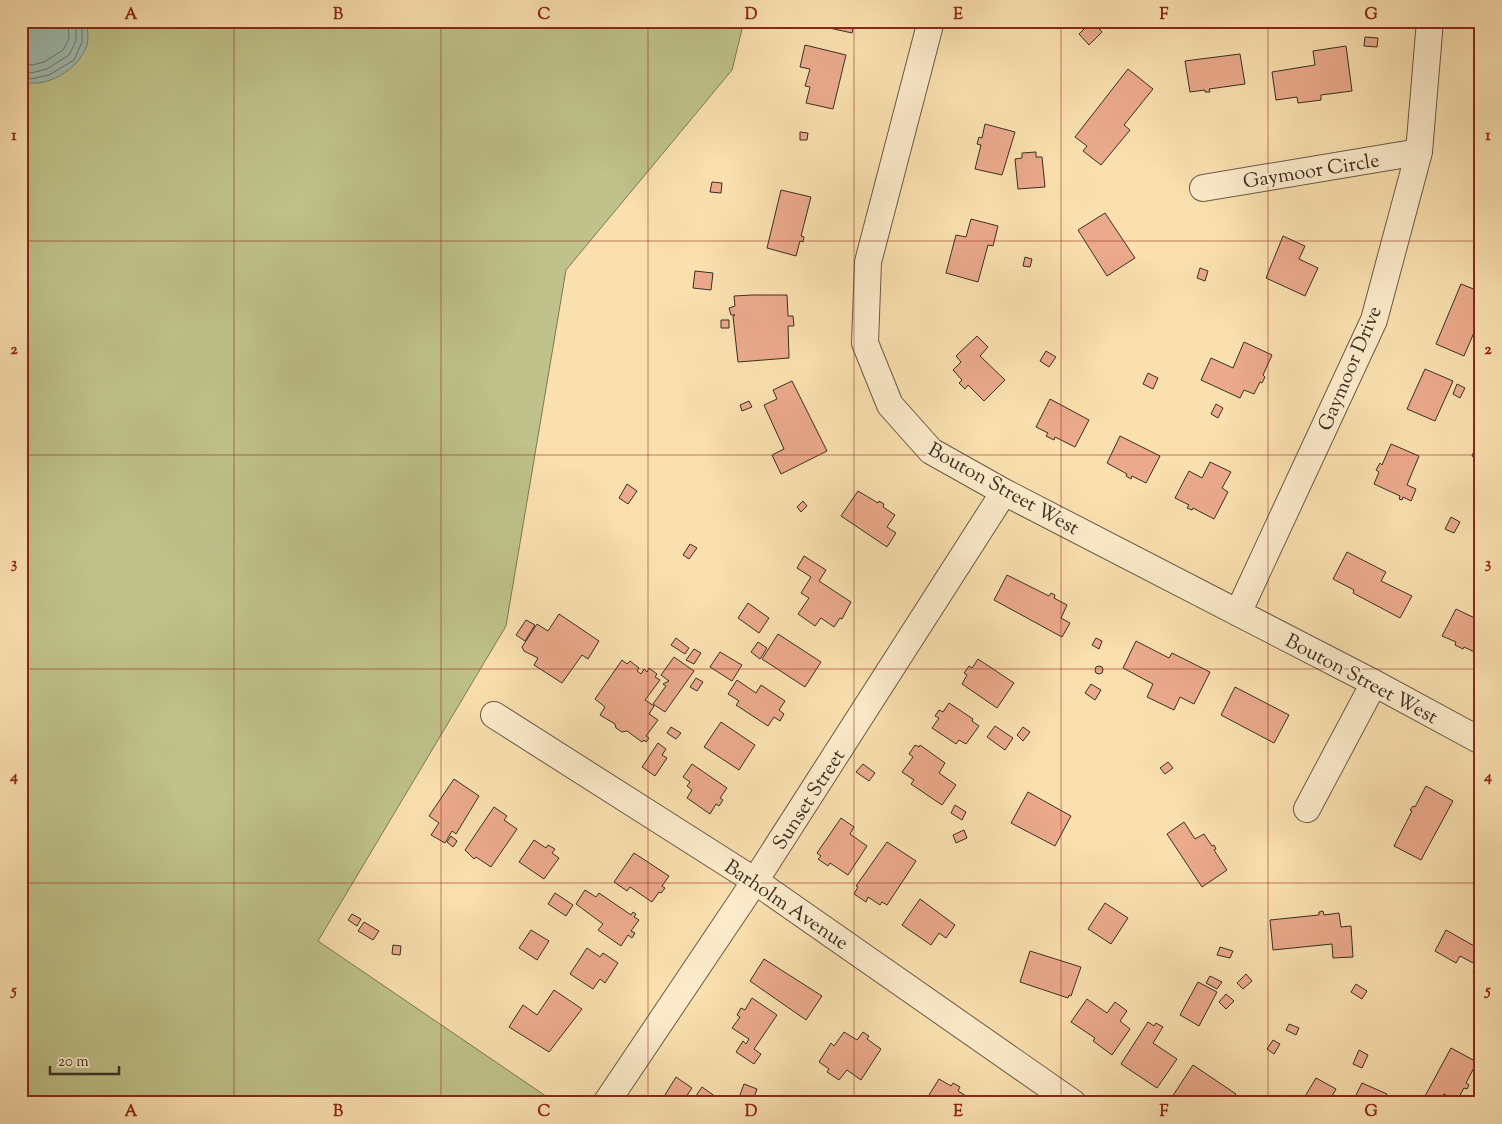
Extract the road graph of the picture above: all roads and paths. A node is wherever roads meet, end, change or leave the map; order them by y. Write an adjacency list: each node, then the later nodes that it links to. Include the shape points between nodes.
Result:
1 (931, 21): 5 (street, Bouton Street West, via 868,262 865,344 890,405 931,451)
2 (1430, 21): 3 (street, Gaymoor Drive)
3 (1419, 152): 4 (street, Gaymoor Circle); 6 (street, Gaymoor Drive, via 1374,320)
4 (1202, 188)
5 (1004, 492): 6 (street, Bouton Street West); 11 (street, Sunset Street)
6 (1238, 613): 7 (street, Bouton Street West)
7 (1374, 683): 9 (street, Bouton Street West); 10 (street)
8 (494, 715): 11 (street, Barholm Avenue)
9 (1481, 741)
10 (1308, 809)
11 (755, 881): 12 (street, Sunset Street); 13 (street, Barholm Avenue)
12 (606, 1103)
13 (1073, 1103)

